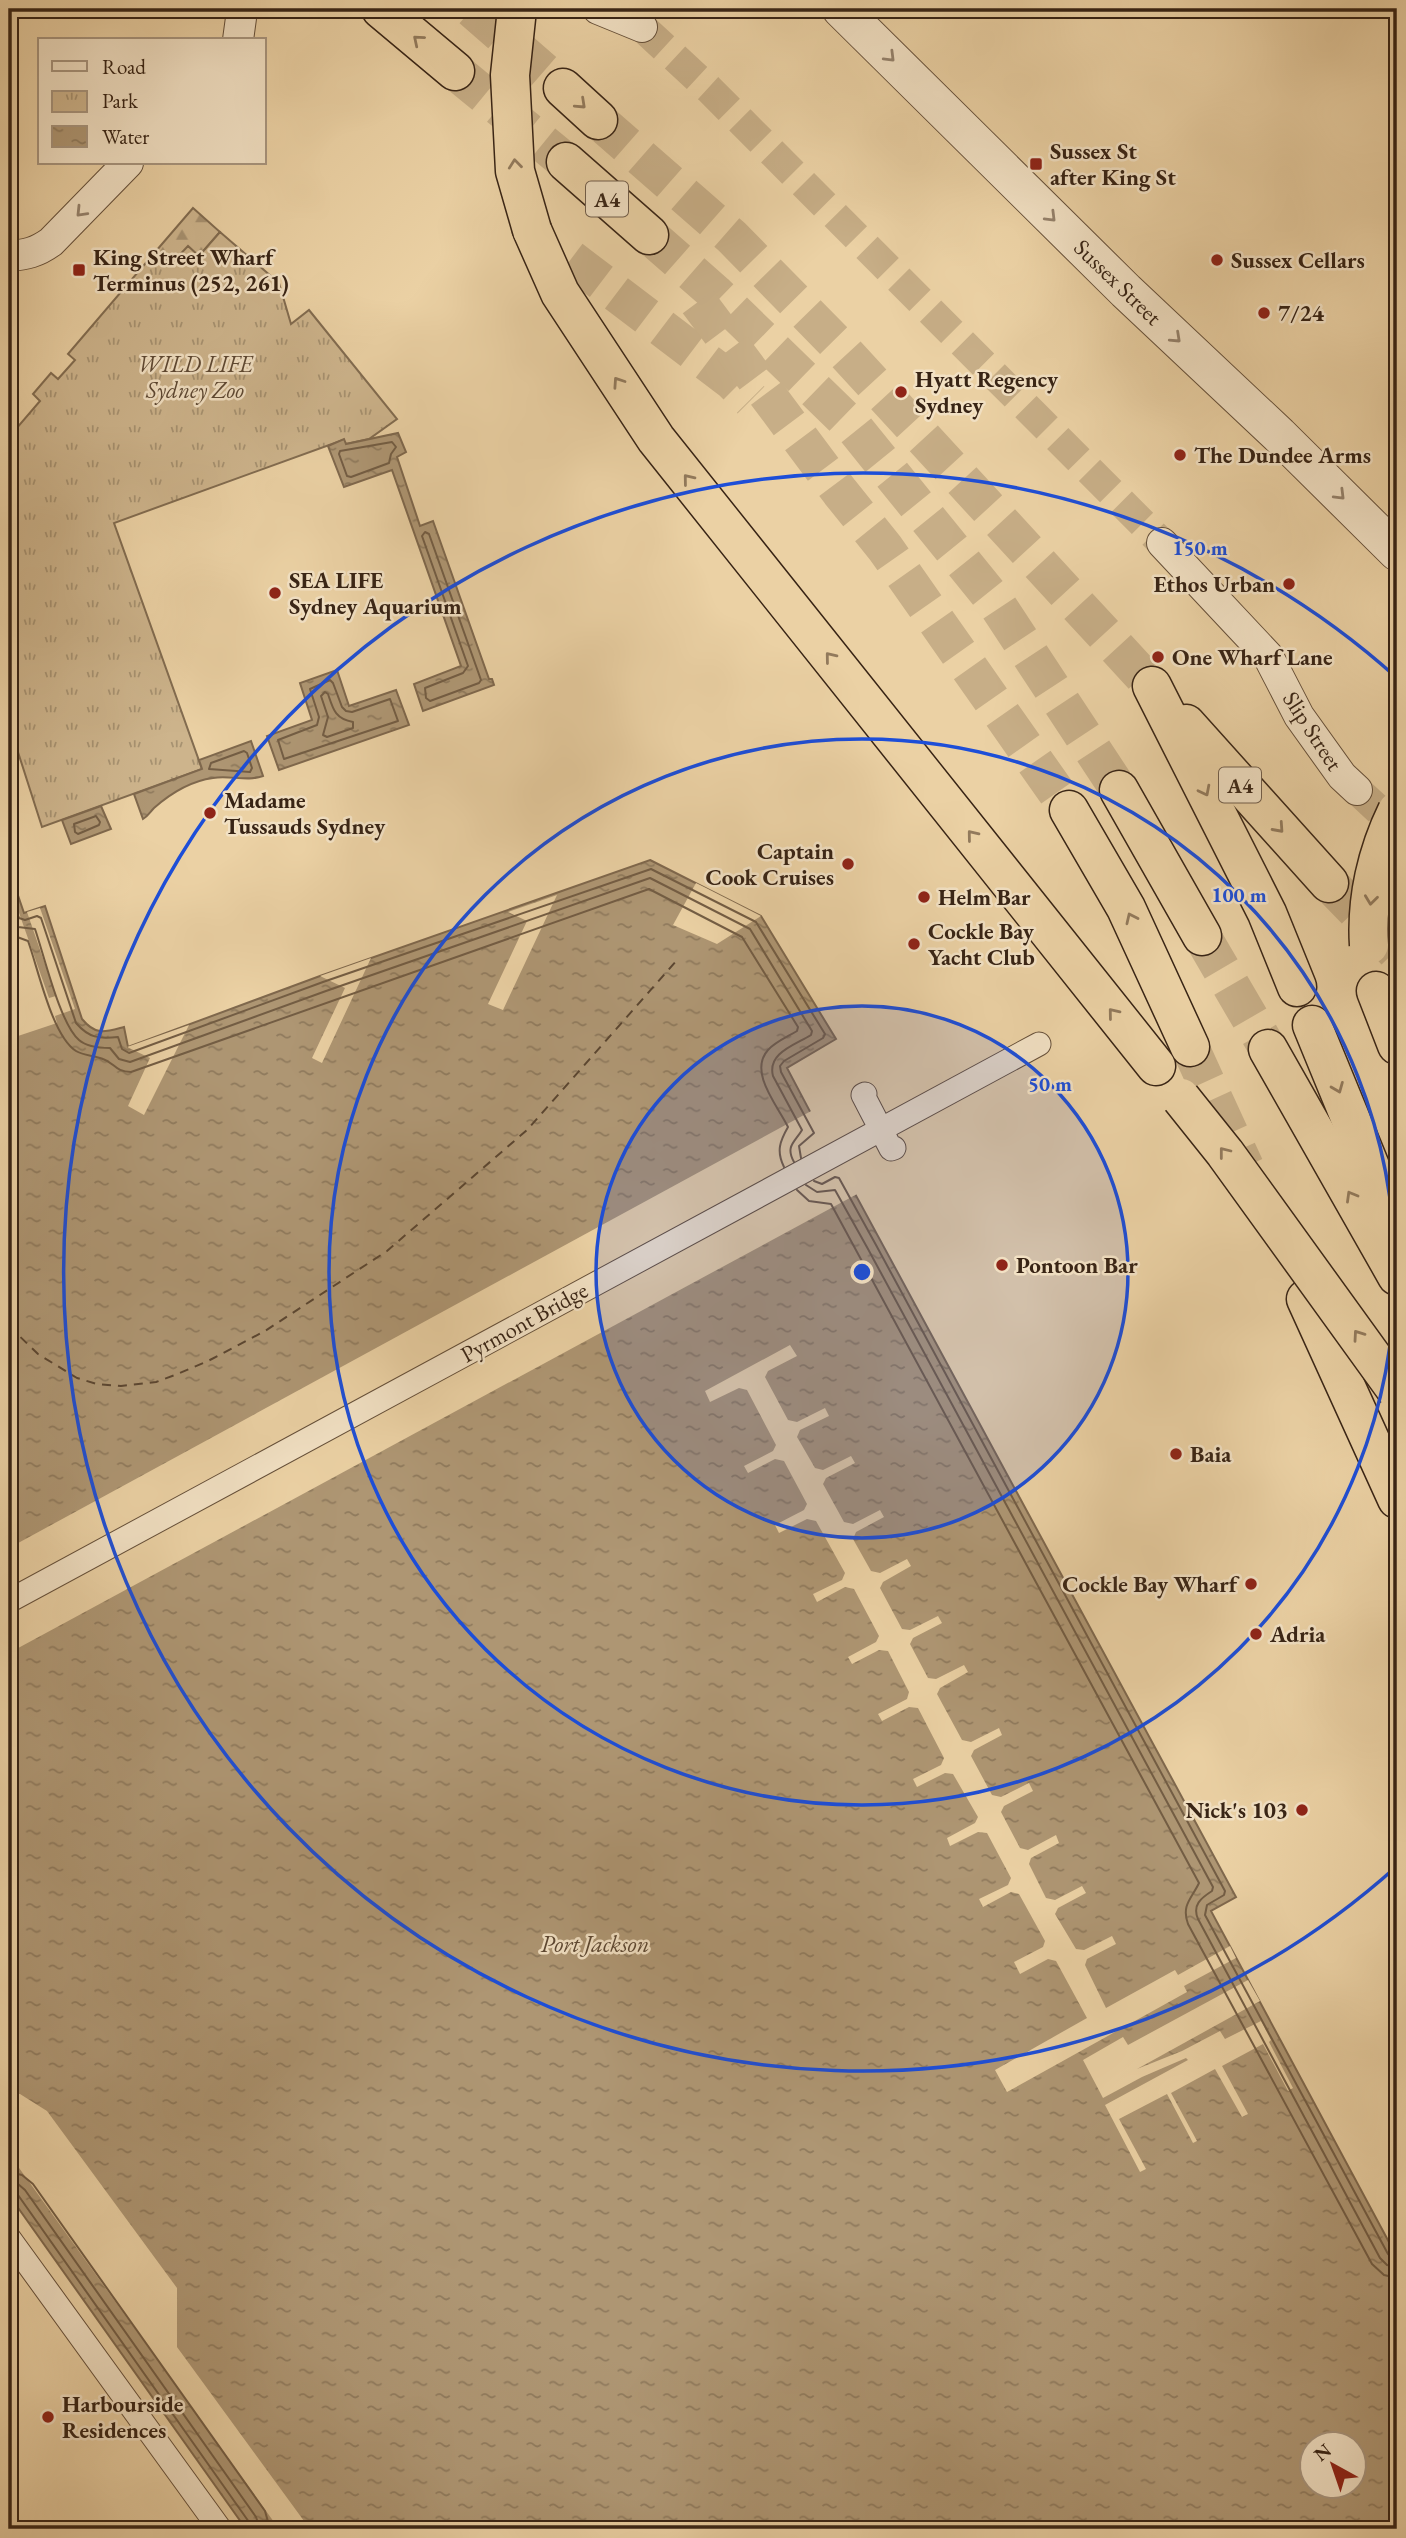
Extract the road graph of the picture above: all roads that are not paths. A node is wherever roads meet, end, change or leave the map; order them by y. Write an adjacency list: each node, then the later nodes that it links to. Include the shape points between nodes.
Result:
1 (381, 9): 6 (highway, one-way to 1)
2 (517, 9): 29 (highway, one-way to 2, bridge, via 656,439 560,293 532,230 515,171 510,75)
3 (598, 9): 5 (street)
4 (841, 9): 14 (street, Sussex Street, one-way to 14)
5 (642, 27)
6 (456, 71)
7 (564, 88): 8 (highway, one-way to 8)
8 (598, 120)
9 (566, 162): 11 (highway, A4)
10 (127, 164): 12 (street, one-way to 12, via 51,242 38,251)
11 (649, 235)
12 (9, 256)
13 (1162, 543): 16 (street, Slip Street, via 1268,656 1299,716)
14 (1397, 552)
15 (1119, 790): 20 (highway)
16 (1357, 790)
17 (1069, 810): 27 (highway, one-way to 17, via 1126,908)
18 (1397, 811): 21 (highway, one-way to 21, bridge, via 1373,886)
19 (1329, 883): 22 (highway, A4, via 1152,686 1266,913)
20 (1202, 936)
21 (1369, 945)
22 (1297, 987)
23 (1376, 991): 26 (highway)
24 (1312, 1025): 33 (highway, one-way to 33)
25 (1039, 1044): 32 (street, Pyrmont Bridge)
26 (1397, 1045)
27 (1190, 1047)
28 (1268, 1049): 34 (highway, one-way to 28)
29 (1156, 1066)
30 (865, 1094): 32 (street)
31 (1181, 1098): 36 (highway, one-way to 31, bridge)
32 (887, 1138): 38 (street, Pyrmont Bridge)
33 (1396, 1232)
34 (1397, 1276)
35 (1306, 1299): 37 (highway)
36 (1397, 1391)
37 (1397, 1499)
38 (9, 1601)
39 (9, 2238): 40 (street)
40 (220, 2529)

